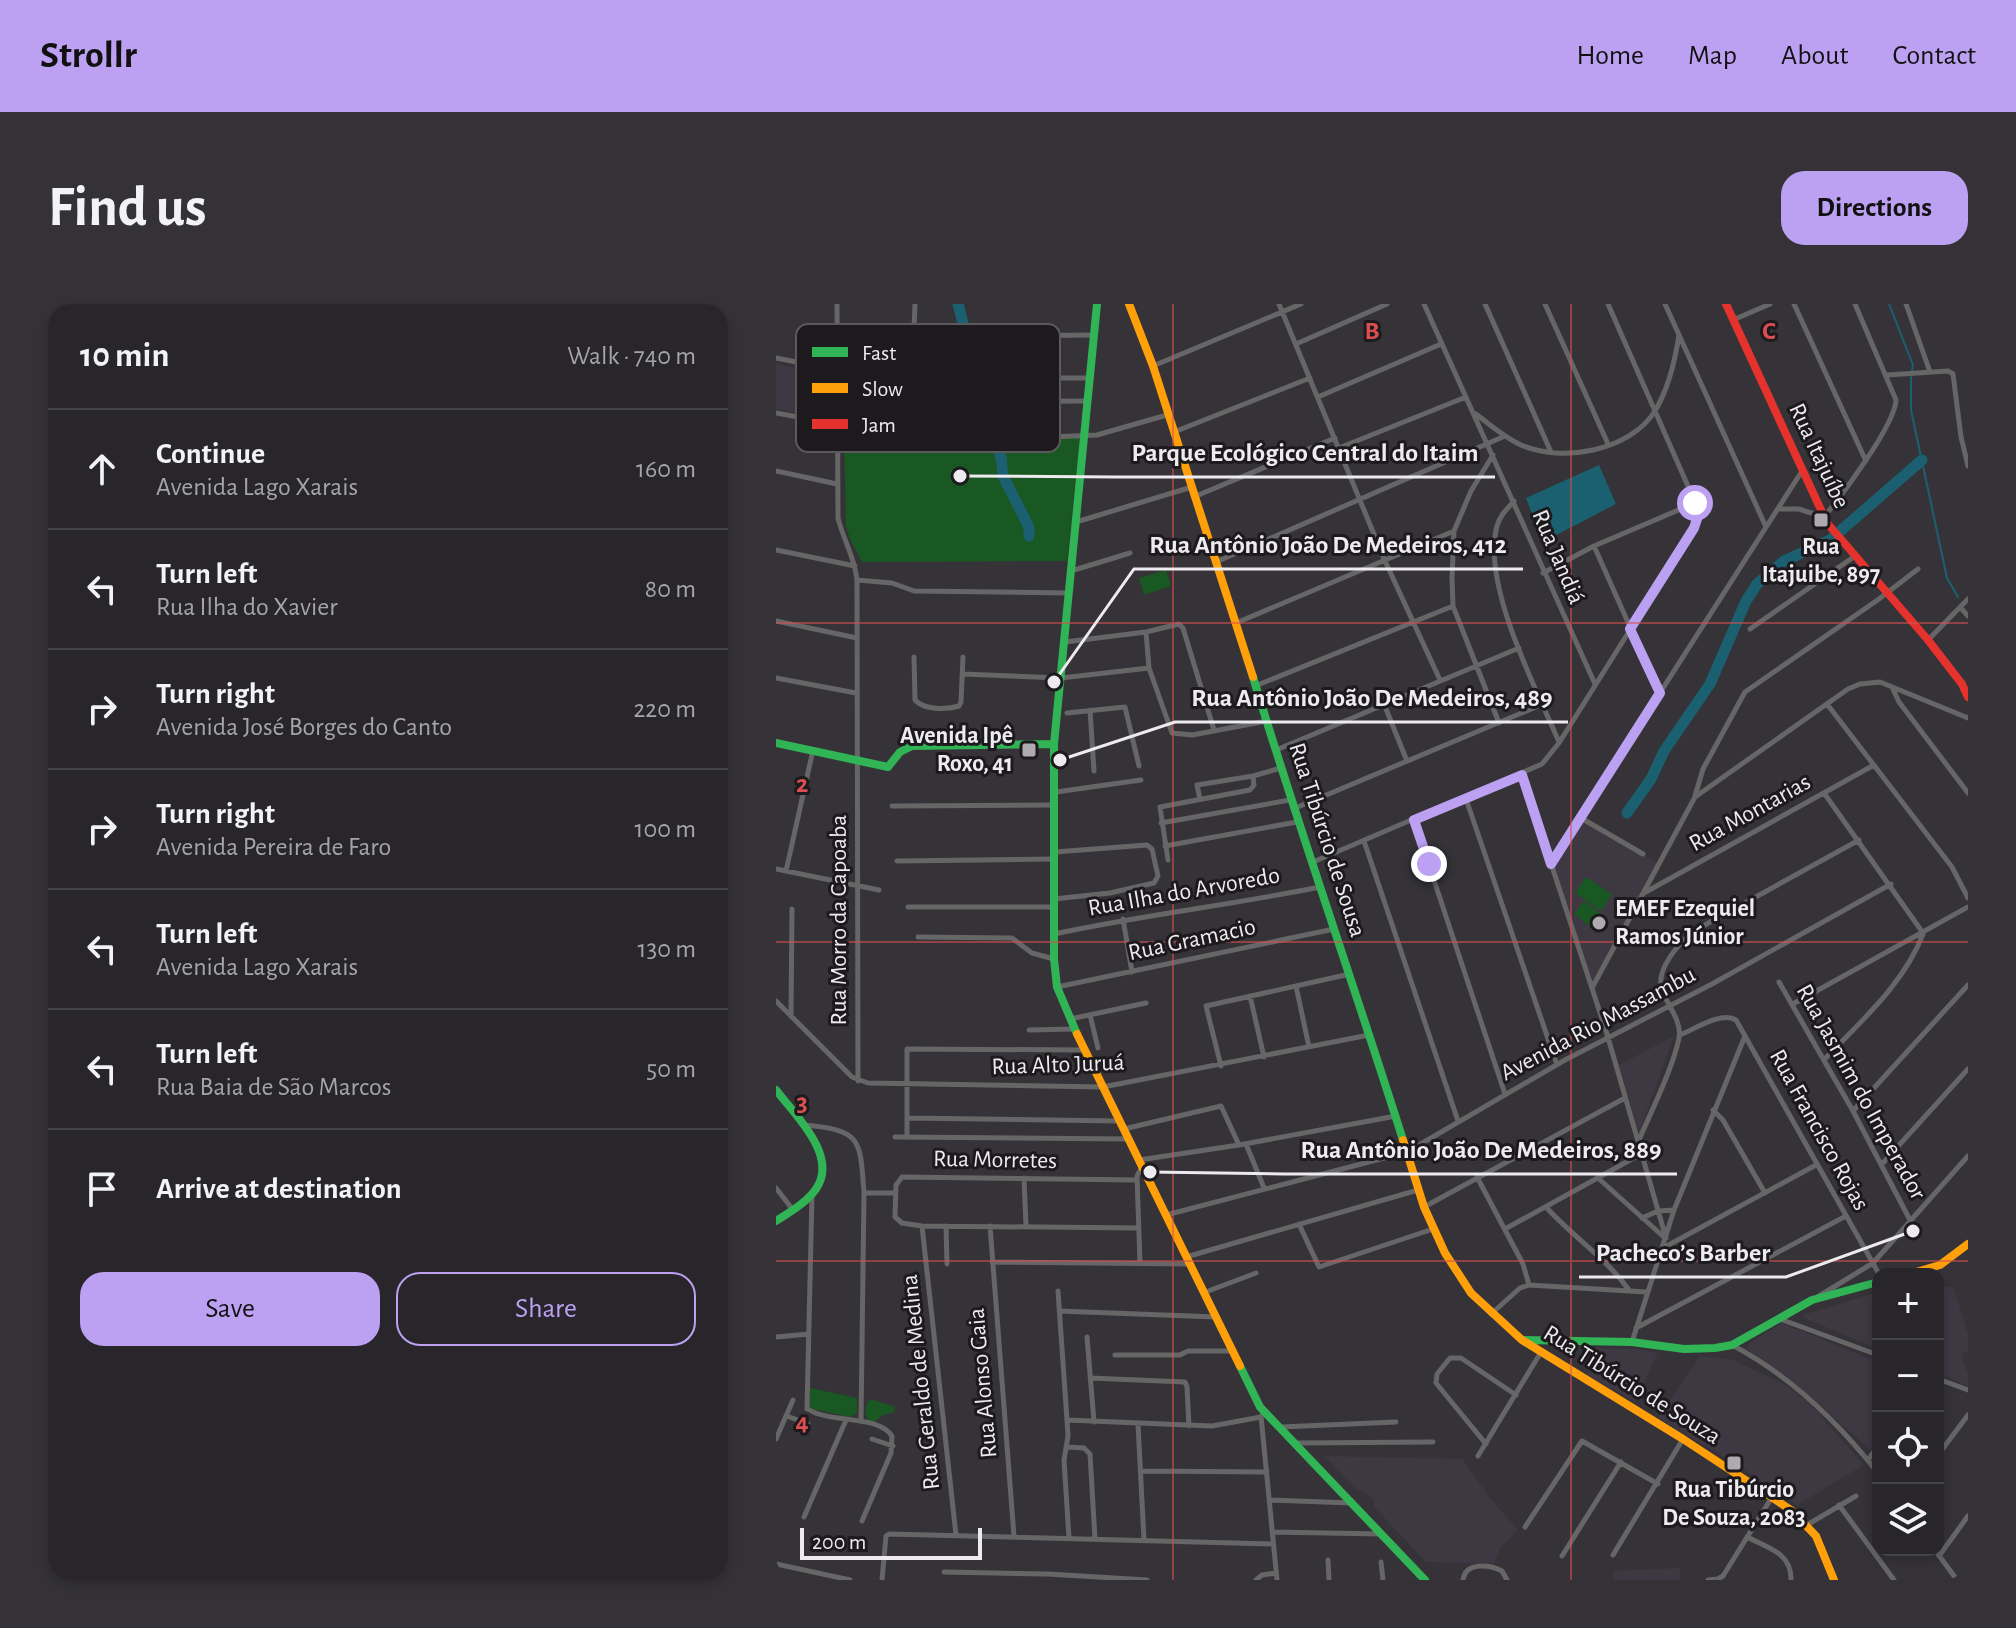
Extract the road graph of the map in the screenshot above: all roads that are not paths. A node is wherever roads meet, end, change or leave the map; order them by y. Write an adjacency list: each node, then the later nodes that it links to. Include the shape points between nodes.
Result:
1 (837, 304): 19 (street, Rua Morro da Capoaba)
2 (1097, 304): 21 (main road)
3 (1129, 304): 27 (main road, Rua Tibúrcio de Sousa)
4 (1279, 304): 17 (street)
5 (1301, 304): 17 (street)
6 (1387, 304): 23 (street)
7 (1424, 304): 24 (street)
8 (1485, 304): 52 (street)
9 (1545, 304): 49 (street)
10 (1608, 304): 37 (street)
11 (1665, 304): 22 (street)
12 (1726, 304): 18 (main road, Rua Itajuíbe)
13 (1770, 304): 18 (street)
14 (1794, 304): 54 (street)
15 (1855, 304): 29 (street)
16 (1906, 304): 28 (street)
17 (1282, 311): 23 (street); 27 (street)
18 (1733, 320): 57 (main road, Rua Itajuíbe)
19 (837, 324)
20 (1060, 335): 21 (street)
21 (1095, 335): 31 (main road)
22 (1679, 335): 37 (street, via 1676,359); 66 (street)
23 (1296, 344): 32 (street)
24 (1441, 344): 33 (street); 34 (street)
25 (776, 358): 26 (street)
26 (796, 362)
27 (1153, 366): 40 (main road, Rua Tibúrcio de Sousa)
28 (1930, 372): 29 (street); 44 (street, via 1953,374)
29 (1887, 375): 54 (street, via 1896,407)
30 (1060, 378): 31 (street)
31 (1090, 378): 36 (main road)
32 (1310, 378): 33 (street); 42 (street)
33 (1318, 397): 47 (street)
34 (1466, 397): 39 (street); 50 (street)
35 (1060, 401): 36 (street)
36 (1088, 401): 46 (main road)
37 (1656, 410): 49 (street, via 1641,429); 62 (street)
38 (776, 413): 41 (street)
39 (1475, 413): 43 (street); 48 (street, Rua Jandiá)
40 (1167, 415): 42 (main road, Rua Tibúrcio de Sousa); 46 (street)
41 (796, 417)
42 (1173, 433): 59 (main road, Rua Tibúrcio de Sousa)
43 (1505, 436): 48 (street); 52 (street)
44 (1965, 436): 55 (street)
45 (1060, 437): 46 (street)
46 (1084, 437): 65 (main road)
47 (1335, 438): 50 (street); 59 (street)
48 (1487, 444): 53 (street, Rua Jandiá); 60 (street)
49 (1608, 444): 52 (street, via 1584,452)
50 (1339, 448): 60 (street)
51 (837, 452): 58 (street, Rua Morro da Capoaba)
52 (1551, 452)
53 (1494, 454): 61 (street, Rua Jandiá); 67 (street)
54 (1865, 459): 64 (street)
55 (1968, 466)
56 (776, 471): 58 (street)
57 (1802, 471): 63 (street); 64 (main road, Rua Itajuíbe)
58 (837, 484): 74 (street, Rua Morro da Capoaba, via 842,536)
59 (1193, 492): 65 (street); 73 (main road, Rua Tibúrcio de Sousa)
60 (1360, 501): 72 (street); 73 (street)
61 (1514, 501): 77 (street, Rua Jandiá); 94 (street, via 1497,523 1495,546 1498,580)
62 (1695, 503): 68 (street); 88 (street, via 1699,513 1694,528)
63 (1778, 509): 64 (street); 66 (street)
64 (1824, 517): 71 (main road, Rua Itajuíbe)
65 (1076, 522): 76 (main road)
66 (1766, 528): 108 (street)
67 (1454, 531): 72 (street); 82 (street)
68 (1594, 546): 77 (street); 88 (street)
69 (776, 550): 74 (street)
70 (1130, 553): 76 (street)
71 (1855, 556): 79 (main road, Rua Itajuíbe); 89 (street)
72 (1385, 561): 86 (street); 87 (street)
73 (1215, 562): 87 (main road, Rua Tibúrcio de Sousa)
74 (856, 566): 78 (street, Rua Morro da Capoaba)
75 (1918, 569): 79 (street)
76 (1071, 572): 80 (main road)
77 (1543, 573): 103 (street, Rua Jandiá)
78 (857, 580): 80 (street, via 914,591); 91 (street, Rua Morro da Capoaba)
79 (1888, 592): 92 (main road, Rua Itajuíbe); 136 (street, via 1745,692 1703,769)
80 (1068, 593): 93 (main road)
81 (1968, 599): 83 (street)
82 (1453, 606): 86 (street); 97 (street)
83 (1961, 606): 84 (street); 92 (street)
84 (1968, 616)
85 (776, 621): 91 (street)
86 (1413, 621): 102 (street); 104 (street)
87 (1236, 623): 104 (main road, Rua Tibúrcio de Sousa)
88 (1630, 629): 103 (street); 108 (street)
89 (1750, 629)
90 (1146, 632): 93 (street); 98 (street); 118 (street, via 1174,624 1183,628)
91 (857, 638): 107 (street, Rua Morro da Capoaba)
92 (1928, 640): 106 (main road, Rua Itajuíbe)
93 (1065, 642): 101 (main road)
94 (1519, 648): 97 (street); 111 (street)
95 (914, 657): 99 (street, via 913,693 923,706 959,706)
96 (963, 657): 99 (street)
97 (1476, 665): 102 (street); 117 (street)
98 (1149, 668): 101 (street); 118 (street, via 1172,733)
99 (963, 674): 101 (street)
100 (776, 678): 107 (street)
101 (1061, 678): 114 (main road)
102 (1440, 680): 110 (street)
103 (1595, 684): 120 (street)
104 (1255, 686): 116 (main road, Rua Tibúrcio de Sousa)
105 (1892, 687): 112 (street, via 1860,684); 115 (street); 135 (street)
106 (1965, 687): 109 (main road, Rua Itajuíbe)
107 (856, 693): 124 (street, Rua Morro da Capoaba)
108 (1660, 693): 142 (street)
109 (1968, 697)
110 (1384, 704): 123 (street); 125 (street)
111 (1543, 704): 117 (street); 120 (street)
112 (1827, 704): 126 (street); 136 (street)
113 (1090, 710): 114 (street); 127 (street, via 1125,707); 129 (street)
114 (1062, 714): 121 (main road)
115 (1968, 716)
116 (1267, 721): 118 (street); 123 (main road, Rua Tibúrcio de Sousa)
117 (1499, 723): 125 (street)
118 (1214, 730)
119 (776, 743): 122 (main road)
120 (1559, 743): 130 (street, via 1542,764)
121 (1054, 744): 124 (main road, via 912,746 888,767); 133 (main road)
122 (813, 750): 124 (main road); 156 (street)
123 (1276, 750): 128 (main road, Rua Tibúrcio de Sousa)
124 (856, 759): 158 (street, Rua Morro da Capoaba)
125 (1407, 761): 139 (street)
126 (1874, 765): 134 (street, Rua Montarias); 162 (street, via 1952,867)
127 (1139, 766)
128 (1281, 768): 131 (street); 139 (main road, Rua Tibúrcio de Sousa)
129 (1094, 771)
130 (1522, 775): 138 (street); 154 (street)
131 (1253, 776): 137 (street, via 1250,790); 137 (street, via 1197,785)
132 (1141, 780): 133 (street)
133 (1056, 792): 140 (main road)
134 (1824, 793): 146 (street); 161 (street, Rua Montarias)
135 (1968, 793)
136 (1695, 797): 161 (street)
137 (1200, 799): 145 (street, via 1161,806)
138 (1466, 799): 143 (street); 199 (street)
139 (1292, 804): 144 (main road, Rua Tibúrcio de Sousa); 145 (street)
140 (1055, 805): 141 (street); 150 (main road)
141 (892, 806)
142 (1581, 818): 149 (street); 154 (street)
143 (1414, 820): 147 (street); 206 (street)
144 (1297, 822): 148 (street); 153 (main road, Rua Tibúrcio de Sousa)
145 (1161, 823): 148 (street)
146 (1859, 840): 157 (street); 184 (street, via 1683,940 1661,981)
147 (1364, 841): 153 (street); 212 (street)
148 (1165, 846): 151 (street)
149 (1643, 854)
150 (1055, 856): 152 (street); 163 (main road); 163 (street, via 1147,845 1158,877 1154,883)
151 (1168, 860)
152 (897, 861)
153 (1313, 862): 159 (main road, Rua Tibúrcio de Sousa)
154 (1551, 864): 179 (street)
155 (776, 869): 156 (street)
156 (786, 871): 158 (street)
157 (1891, 884): 169 (street); 184 (street, Avenida Rio Massambu)
158 (856, 885): 160 (street); 202 (street, Rua Morro da Capoaba)
159 (1321, 887): 167 (street, Rua Ilha do Arvoredo); 168 (main road, Rua Tibúrcio de Sousa)
160 (879, 890)
161 (1644, 893): 179 (street)
162 (1968, 898)
163 (1054, 903): 164 (street); 170 (main road)
164 (908, 907)
165 (1968, 907): 169 (street)
166 (792, 909): 186 (street)
167 (1123, 919): 170 (street, Rua Ilha do Arvoredo); 173 (street)
168 (1335, 928): 173 (street, Rua Gramacio); 174 (main road, Rua Tibúrcio de Sousa)
169 (1923, 933): 183 (street); 198 (street, via 1894,984)
170 (1054, 934): 172 (main road)
171 (918, 937): 172 (street, via 1012,938 1032,953)
172 (1054, 959): 178 (main road)
173 (1132, 972): 178 (street, Rua Gramacio)
174 (1350, 974): 177 (street); 190 (main road, Rua Tibúrcio de Sousa)
175 (1779, 982): 183 (street, Rua Jasmim do Imperador)
176 (1968, 985): 209 (street)
177 (1296, 986): 180 (street); 194 (street)
178 (1057, 987): 187 (main road)
179 (1592, 988): 193 (street)
180 (1250, 996): 197 (street); 200 (street, via 1205,1007)
181 (776, 1001): 186 (street)
182 (1146, 1003): 185 (street)
183 (1793, 1004): 198 (street, Rua Jasmim do Imperador)
184 (1670, 1006): 191 (street); 193 (street, Avenida Rio Massambu)
185 (1090, 1015): 187 (street); 195 (street)
186 (791, 1016): 202 (street)
187 (1069, 1020): 188 (main road)
188 (1074, 1029): 189 (street); 196 (main road)
189 (1029, 1030)
190 (1369, 1035): 194 (street, Rua Alto Juruá); 210 (main road, Rua Tibúrcio de Sousa)
191 (1680, 1035): 192 (street, Rua Francisco Rojas, via 1731,1016); 218 (street)
192 (1746, 1036): 208 (street); 225 (street, Rua Francisco Rojas)
193 (1608, 1038): 199 (street, Avenida Rio Massambu); 207 (street)
194 (1309, 1047): 197 (street, Rua Alto Juruá)
195 (1098, 1048)
196 (1084, 1050): 203 (street, via 907,1049); 204 (main road)
197 (1264, 1057): 200 (street, Rua Alto Juruá)
198 (1824, 1060): 209 (street, Rua Jasmim do Imperador)
199 (1557, 1065): 206 (street, Avenida Rio Massambu)
200 (1221, 1066): 204 (street, Rua Alto Juruá)
201 (1968, 1069): 224 (street)
202 (858, 1081): 203 (street, Rua Alto Juruá)
203 (906, 1084): 204 (street, Rua Alto Juruá); 211 (street)
204 (1103, 1087): 214 (main road)
205 (776, 1090): 213 (main road)
206 (1505, 1094): 212 (street, Avenida Rio Massambu)
207 (1625, 1098): 218 (street); 226 (street)
208 (1713, 1110): 235 (street); 239 (street)
209 (1853, 1111): 224 (street, Rua Jasmim do Imperador)
210 (1396, 1116): 219 (street); 220 (main road, Rua Tibúrcio de Sousa)
211 (908, 1118): 214 (street); 216 (street)
212 (1458, 1121): 220 (street, Avenida Rio Massambu)
213 (803, 1125): 233 (street, via 842,1130 855,1140); 236 (main road, via 825,1161)
214 (1122, 1125): 217 (main road); 219 (street, via 1221,1106)
215 (895, 1137): 216 (street)
216 (907, 1137): 217 (street)
217 (1128, 1139): 223 (main road)
218 (1638, 1142): 221 (street)
219 (1242, 1144): 223 (street); 231 (street)
220 (1407, 1152): 231 (street, Avenida Rio Massambu); 232 (main road, Rua Tibúrcio de Sousa)
221 (1641, 1154): 228 (street); 241 (street)
222 (1968, 1156): 245 (street)
223 (1140, 1164): 229 (street); 242 (main road)
224 (1882, 1164): 245 (street, Rua Jasmim do Imperador)
225 (1816, 1165): 235 (street); 243 (street, Rua Francisco Rojas)
226 (1477, 1177): 237 (street); 254 (street)
227 (1024, 1178): 229 (street, Rua Morretes); 234 (street, Rua Morretes, via 902,1177); 251 (street)
228 (1598, 1178): 238 (street); 244 (street)
229 (1137, 1180): 252 (street)
230 (776, 1188): 240 (street)
231 (1264, 1188): 242 (street, Avenida Rio Massambu)
232 (1418, 1190): 237 (main road, Rua Tibúrcio de Sousa); 247 (street)
233 (864, 1193): 234 (street); 300 (street)
234 (895, 1193): 248 (street, via 899,1222)
235 (1765, 1193): 257 (street)
236 (812, 1196): 240 (main road); 278 (street)
237 (1424, 1207): 253 (main road, Rua Tibúrcio de Souza)
238 (1546, 1207): 254 (street); 268 (street)
239 (1674, 1210): 241 (street); 255 (street)
240 (794, 1211): 246 (main road)
241 (1658, 1211): 244 (street); 255 (street)
242 (1166, 1215): 258 (main road)
243 (1846, 1216): 261 (street, Rua Francisco Rojas); 277 (street)
244 (1642, 1218): 255 (street)
245 (1910, 1220): 261 (street)
246 (776, 1221)
247 (1299, 1224): 253 (street, via 1319,1267); 258 (street)
248 (922, 1226): 249 (street); 336 (street, Rua Geraldo de Medina)
249 (946, 1226): 250 (street); 262 (street)
250 (990, 1226): 251 (street); 259 (street, Rua Alonso Gaia)
251 (1026, 1226): 252 (street)
252 (1138, 1228): 260 (street)
253 (1433, 1229): 274 (main road, Rua Tibúrcio de Souza, via 1458,1275)
254 (1505, 1229): 267 (street)
255 (1666, 1238): 257 (street)
256 (1968, 1244): 264 (main road)
257 (1662, 1248): 270 (street)
258 (1188, 1260): 260 (street); 271 (main road)
259 (992, 1262): 260 (street); 337 (street, Rua Alonso Gaia)
260 (1140, 1263)
261 (1873, 1263): 263 (street, Rua Francisco Rojas); 272 (street)
262 (947, 1264)
263 (1876, 1268)
264 (1930, 1268)
265 (1256, 1273): 271 (street)
266 (1872, 1284): 272 (main road)
267 (1529, 1285): 268 (street); 274 (street)
268 (1629, 1290): 270 (street)
269 (1058, 1291): 273 (street)
270 (1646, 1292): 277 (street)
271 (1203, 1293): 275 (main road)
272 (1812, 1300): 276 (main road)
273 (1059, 1311): 275 (street); 298 (street)
274 (1491, 1314): 281 (main road, Rua Tibúrcio de Souza)
275 (1216, 1317): 284 (main road)
276 (1780, 1319): 283 (main road); 286 (street)
277 (1636, 1328): 282 (street)
278 (809, 1334): 279 (street); 293 (street)
279 (776, 1337)
280 (1087, 1337): 288 (street)
281 (1522, 1340): 282 (main road); 285 (main road, Rua Tibúrcio de Souza)
282 (1632, 1342): 283 (main road, via 1694,1349)
283 (1732, 1345): 318 (street, via 1818,1405)
284 (1233, 1351): 287 (street); 294 (main road)
285 (1541, 1352): 291 (street); 309 (main road, Rua Tibúrcio de Souza)
286 (1872, 1353)
287 (1115, 1355)
288 (1090, 1378): 301 (street); 305 (street, via 1185,1382)
289 (1944, 1381): 290 (street)
290 (1968, 1390)
291 (1516, 1395): 312 (street); 312 (street, via 1461,1358 1450,1358 1437,1374 1436,1383)
292 (793, 1400): 296 (street)
293 (807, 1409): 297 (street); 299 (street)
294 (1260, 1412): 305 (street, via 1227,1425); 306 (main road); 322 (street)
295 (1968, 1415): 315 (street)
296 (787, 1416): 299 (street); 307 (street)
297 (846, 1420): 300 (street); 330 (street)
298 (1067, 1420): 301 (street); 314 (street)
299 (800, 1421): 303 (street)
300 (861, 1422): 313 (street, via 887,1429)
301 (1094, 1422): 304 (street)
302 (1396, 1422): 306 (street)
303 (808, 1424)
304 (1138, 1424): 305 (street); 321 (street)
305 (1189, 1426)
306 (1281, 1427): 311 (main road)
307 (776, 1439)
308 (872, 1439): 313 (street)
309 (1683, 1439): 323 (street); 325 (main road, Rua Tibúrcio de Souza)
310 (1433, 1442): 311 (street)
311 (1297, 1443): 327 (main road)
312 (1486, 1444): 317 (street)
313 (893, 1446): 331 (street)
314 (1066, 1447): 339 (street); 340 (street, via 1084,1448 1090,1454)
315 (1944, 1447)
316 (1872, 1454): 318 (street)
317 (1478, 1456)
318 (1868, 1460): 320 (street)
319 (1621, 1462): 323 (street); 333 (street, via 1581,1442); 345 (street)
320 (1872, 1465)
321 (1141, 1471): 322 (street); 341 (street)
322 (1267, 1472): 326 (street)
323 (1658, 1484): 344 (street)
324 (1856, 1496): 328 (street)
325 (1772, 1497): 332 (main road, Rua Tibúrcio de Souza); 338 (street)
326 (1269, 1500): 327 (street); 334 (street)
327 (1353, 1503): 335 (main road)
328 (1839, 1505): 332 (street); 364 (street)
329 (1968, 1516): 343 (street)
330 (804, 1517)
331 (862, 1521)
332 (1807, 1525): 363 (main road, Rua Tibúrcio de Souza)
333 (1525, 1527)
334 (1272, 1532): 335 (street); 342 (street)
335 (1383, 1534): 359 (main road)
336 (956, 1535): 337 (street); 354 (street, via 887,1534)
337 (1014, 1536): 339 (street)
338 (1747, 1537): 352 (street, via 1786,1559); 362 (street, via 1723,1576)
339 (1069, 1538): 340 (street)
340 (1095, 1539): 341 (street)
341 (1144, 1540): 342 (street)
342 (1273, 1544): 351 (street)
343 (1944, 1549)
344 (1613, 1555)
345 (1562, 1556)
346 (1939, 1556): 365 (street)
347 (1328, 1560): 357 (street)
348 (1381, 1562): 358 (street)
349 (776, 1564): 353 (street)
350 (944, 1572): 355 (street)
351 (1277, 1577): 356 (street, via 1262,1575)
352 (1791, 1579)
353 (850, 1580)
354 (882, 1580)
355 (1147, 1580)
356 (1256, 1580)
357 (1329, 1580)
358 (1383, 1580)
359 (1425, 1580)
360 (1463, 1580): 361 (street, via 1469,1568 1491,1567)
361 (1507, 1580)
362 (1708, 1580)
363 (1834, 1580)
364 (1894, 1580)
365 (1957, 1580)

